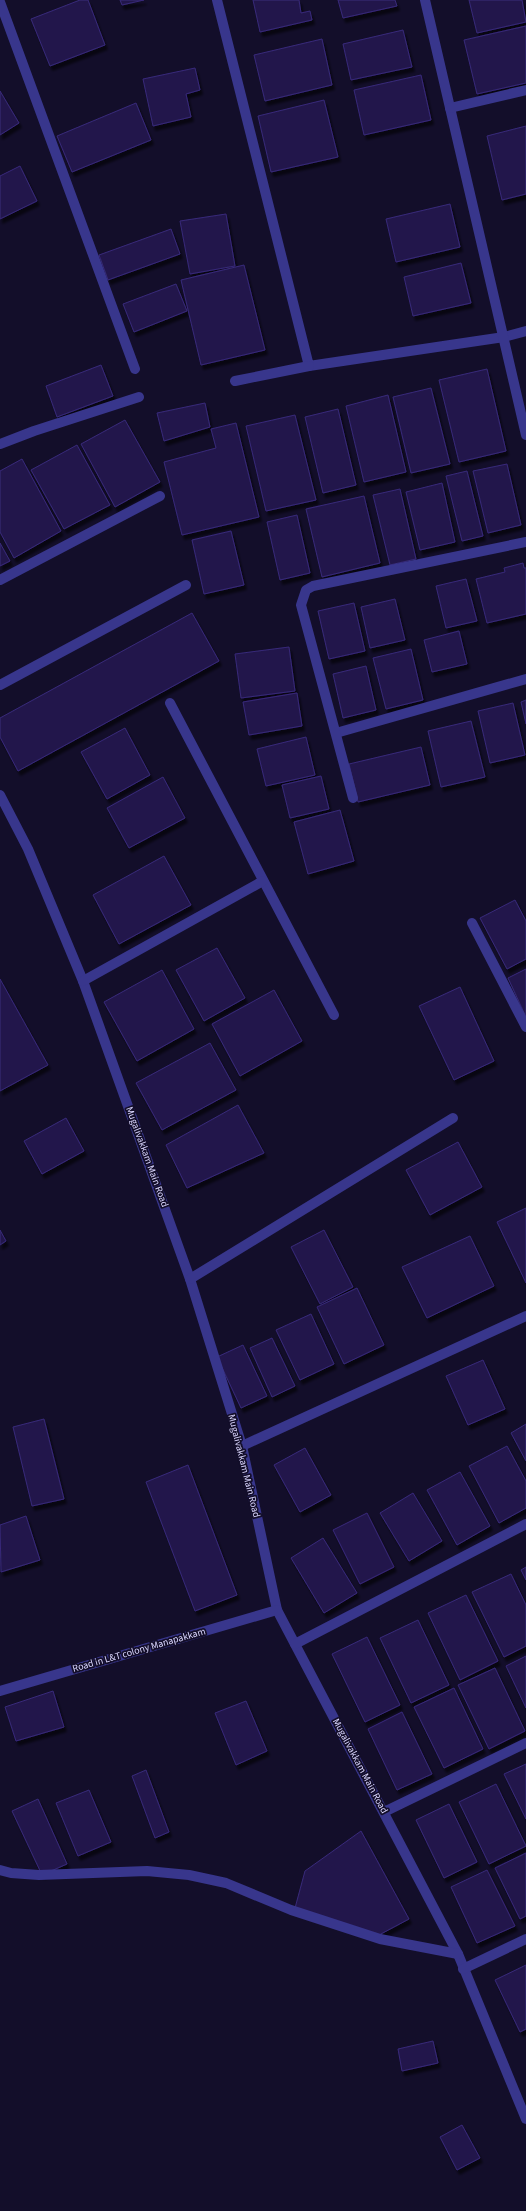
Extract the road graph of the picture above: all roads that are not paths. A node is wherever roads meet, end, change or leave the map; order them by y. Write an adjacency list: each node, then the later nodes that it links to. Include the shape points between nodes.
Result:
1 (217, 0): 8 (street)
2 (425, 0): 5 (street)
3 (0, 2): 9 (street)
4 (526, 90): 5 (street)
5 (450, 108): 7 (street)
6 (526, 331): 7 (street)
7 (504, 337): 8 (street); 12 (street)
8 (309, 366): 10 (street)
9 (135, 369)
10 (235, 381)
11 (139, 397): 13 (street)
12 (526, 435)
13 (0, 444)
14 (160, 496): 16 (street)
15 (526, 542): 21 (street, via 313,586 306,590 301,604)
16 (0, 580)
17 (186, 585): 19 (street)
18 (526, 679): 21 (street)
19 (0, 686)
20 (170, 703): 24 (street)
21 (336, 733): 23 (street)
22 (0, 795): 26 (street, Mugalivakkam Main Road, via 28,849)
23 (353, 798)
24 (263, 880): 26 (street); 27 (street)
25 (472, 923): 28 (street)
26 (83, 981): 30 (street, Mugalivakkam Main Road)
27 (334, 1014)
28 (526, 1027)
29 (453, 1118): 30 (street)
30 (190, 1279): 32 (street, Mugalivakkam Main Road)
31 (526, 1316): 32 (street)
32 (242, 1446): 34 (street, Mugalivakkam Main Road)
33 (526, 1524): 35 (street)
34 (277, 1610): 35 (street, Mugalivakkam Main Road); 36 (street, Road in L&T colony Manapakkam)
35 (295, 1644): 38 (street, Mugalivakkam Main Road)
36 (0, 1690)
37 (526, 1743): 38 (street)
38 (384, 1812): 41 (street, Mugalivakkam Main Road)
39 (0, 1870): 41 (street, via 39,1875 147,1871 189,1875 226,1883 291,1910 380,1939)
40 (526, 1939): 42 (street)
41 (458, 1954): 42 (street, Mugalivakkam Main Road)
42 (463, 1968): 43 (street, Mugalivakkam Main Road)
43 (525, 2115)

